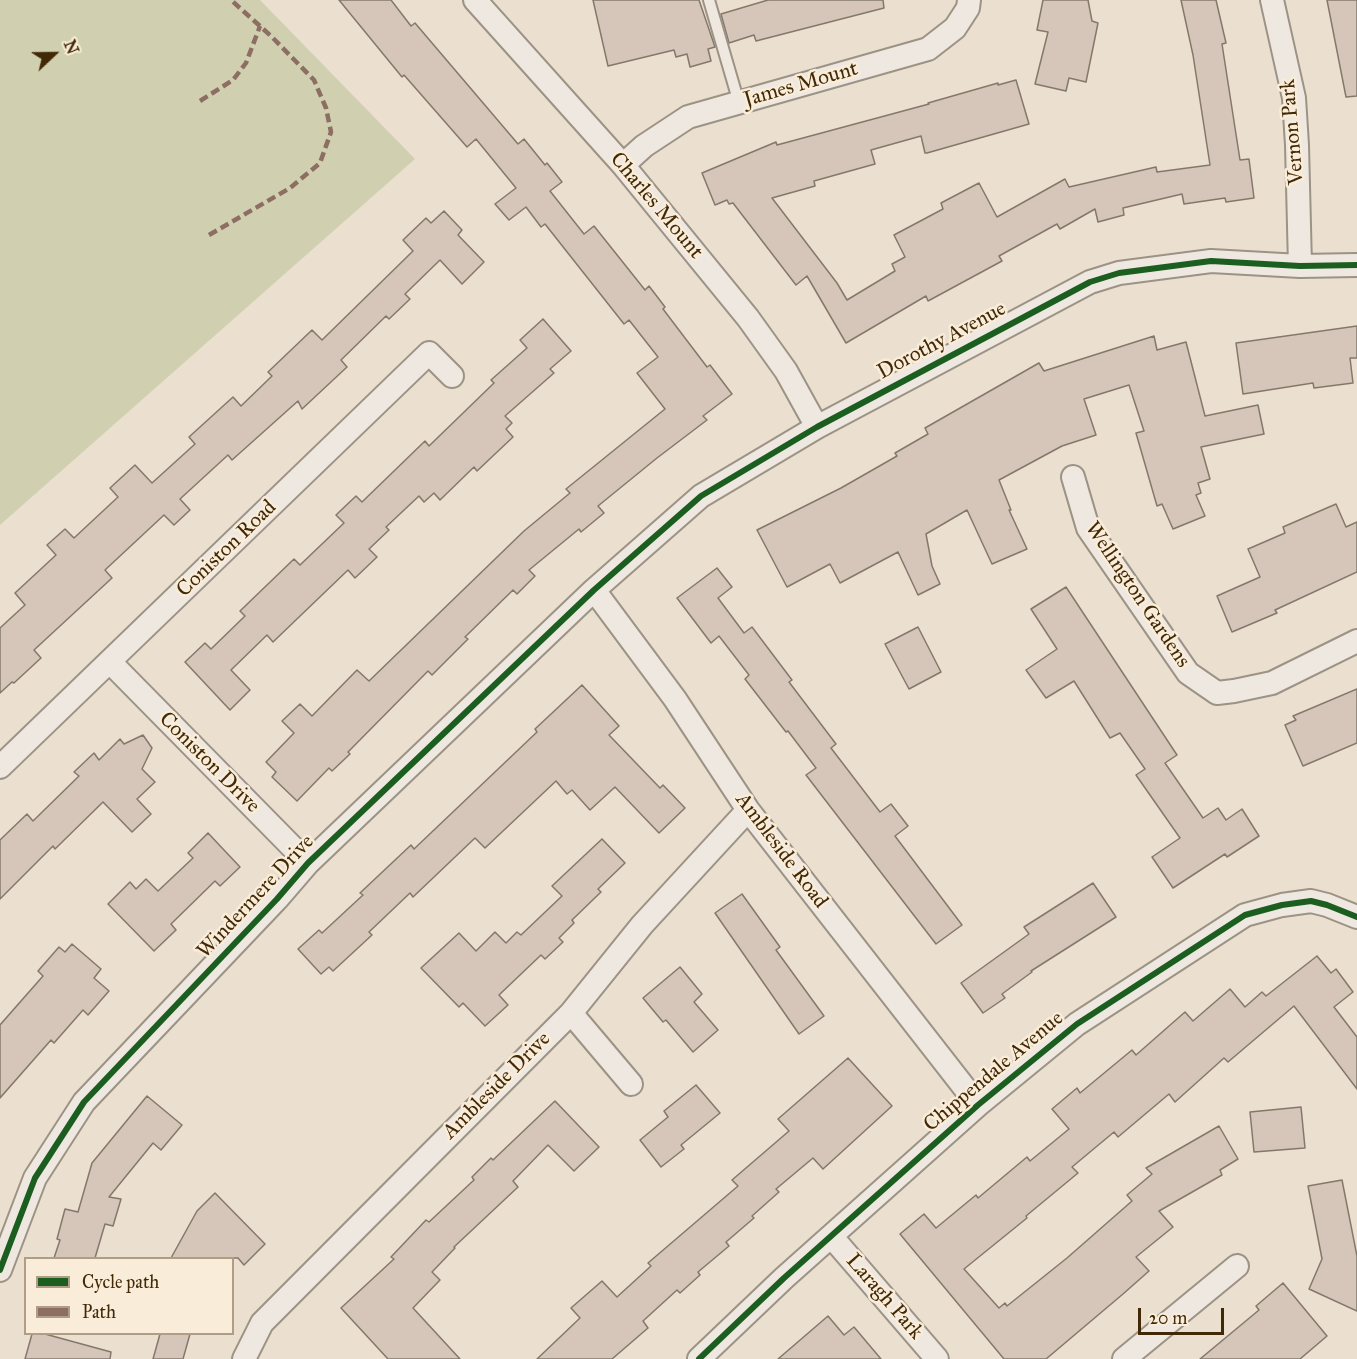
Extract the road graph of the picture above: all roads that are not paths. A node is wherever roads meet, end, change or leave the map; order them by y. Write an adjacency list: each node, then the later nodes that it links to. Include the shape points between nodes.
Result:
1 (475, 0): 6 (street, Charles Mount)
2 (709, 0): 5 (lane)
3 (969, 0): 5 (street, James Mount, via 955,28 928,48)
4 (1272, 0): 8 (street, Vernon Park, via 1294,98)
5 (739, 103): 6 (street, James Mount, via 687,117)
6 (623, 165): 10 (street, Charles Mount, via 748,318 786,371)
7 (1357, 265): 8 (street, Dorothy Avenue)
8 (1300, 266): 10 (street, Dorothy Avenue, via 1211,261 1119,273 1090,282)
9 (452, 375): 14 (street, Coniston Road, via 429,352)
10 (817, 427): 12 (street, Dorothy Avenue, via 702,496)
11 (1073, 477): 13 (street, Wellington Gardens, via 1088,528 1188,673 1216,693 1272,683)
12 (594, 590): 16 (street, Ambleside Road, via 675,699); 17 (street, Windermere Drive)
13 (1357, 641)
14 (110, 662): 15 (street, Coniston Road); 17 (street, Coniston Drive)
15 (0, 767)
16 (748, 810): 19 (street, Ambleside Drive, via 642,925); 21 (street, Ambleside Road)
17 (308, 863): 24 (street, Windermere Drive, via 84,1102 35,1179)
18 (1357, 917): 21 (street, Chippendale Avenue, via 1311,901 1245,915 1077,1024)
19 (571, 1013): 20 (street); 25 (street, Ambleside Drive, via 262,1323)
20 (631, 1084)
21 (978, 1105): 22 (street, Chippendale Avenue)
22 (831, 1236): 26 (street, Chippendale Avenue); 27 (street, Laragh Park)
23 (1237, 1266): 28 (street)
24 (0, 1270)
25 (244, 1359)
26 (699, 1359)
27 (937, 1359)
28 (1124, 1359)

